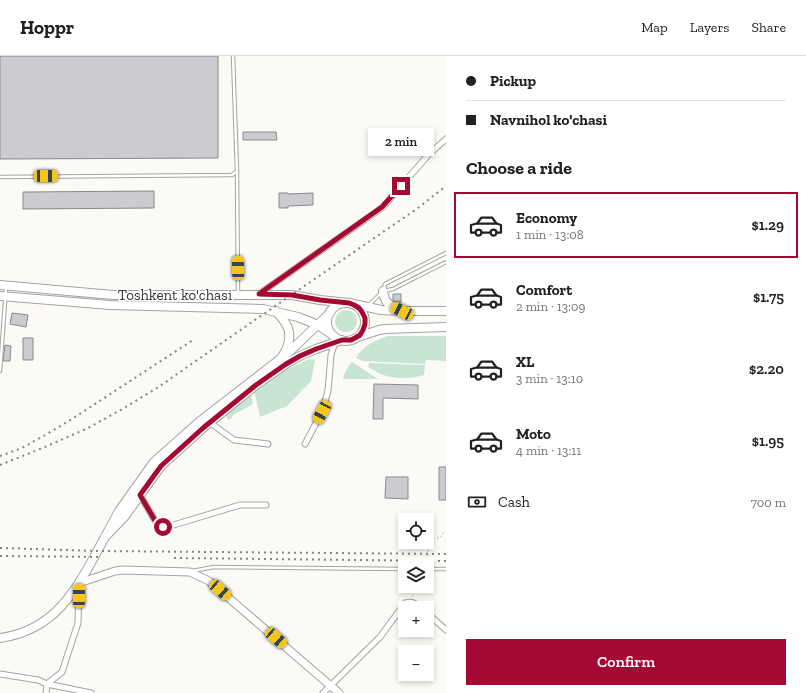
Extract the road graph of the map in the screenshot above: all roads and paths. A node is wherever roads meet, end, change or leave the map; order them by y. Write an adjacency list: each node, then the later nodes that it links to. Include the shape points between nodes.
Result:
1 (233, 56): 3 (lane)
2 (446, 139): 9 (street, via 429,154 382,207)
3 (237, 171): 4 (lane, via 232,175); 10 (lane)
4 (0, 177)
5 (446, 253): 8 (lane, via 385,284)
6 (446, 262): 8 (lane, via 393,289)
7 (3, 286): 10 (main road, Toshkent ko'chasi, via 113,295); 11 (lane)
8 (383, 291): 13 (lane); 15 (main road, via 388,304)
9 (259, 294): 10 (main road, Toshkent ko'chasi); 12 (main road, Toshkent ko'chasi, via 292,295)
10 (238, 295)
11 (3, 297): 14 (main road, Toshkent ko'chasi, via 110,305); 23 (lane)
12 (349, 303): 13 (main road); 17 (main road, via 340,304)
13 (365, 309): 15 (main road); 20 (main road, via 363,330)
14 (276, 311): 18 (main road, Toshkent ko'chasi); 22 (main road, via 289,333 288,345)
15 (402, 311): 16 (main road)
16 (446, 311)
17 (330, 312): 18 (main road); 21 (main road, via 328,328)
18 (318, 325): 21 (main road, Toshkent ko'chasi); 22 (main road)
19 (446, 327): 20 (main road, via 385,329)
20 (355, 338): 21 (main road)
21 (337, 340): 24 (main road, via 286,364); 26 (street, via 331,355 328,391 322,412)
22 (279, 361): 24 (main road)
23 (0, 371)
24 (207, 420): 25 (street, via 234,440); 27 (main road, via 161,466); 30 (main road, via 154,462)
25 (268, 444)
26 (305, 444)
27 (140, 495): 28 (street, via 157,524 163,527 240,505); 30 (main road)
28 (266, 505)
29 (446, 532): 31 (path, via 441,537 429,540)
30 (105, 537): 36 (main road)
31 (428, 557)
32 (398, 569): 35 (lane, via 214,567)
33 (434, 569): 34 (lane)
34 (446, 569)
35 (190, 572): 36 (street, via 115,571); 43 (street, via 209,581)
36 (79, 583): 40 (main road, via 67,601 49,619 28,631); 42 (street, via 78,623 62,672)
37 (398, 613): 43 (street, via 380,637)
38 (434, 619): 39 (street)
39 (446, 630)
40 (0, 638)
41 (0, 674): 42 (street, via 38,680)
42 (47, 684): 44 (street); 45 (street)
43 (331, 686): 46 (street); 47 (street)
44 (46, 693)
45 (91, 693)
46 (323, 693)
47 (339, 693)

